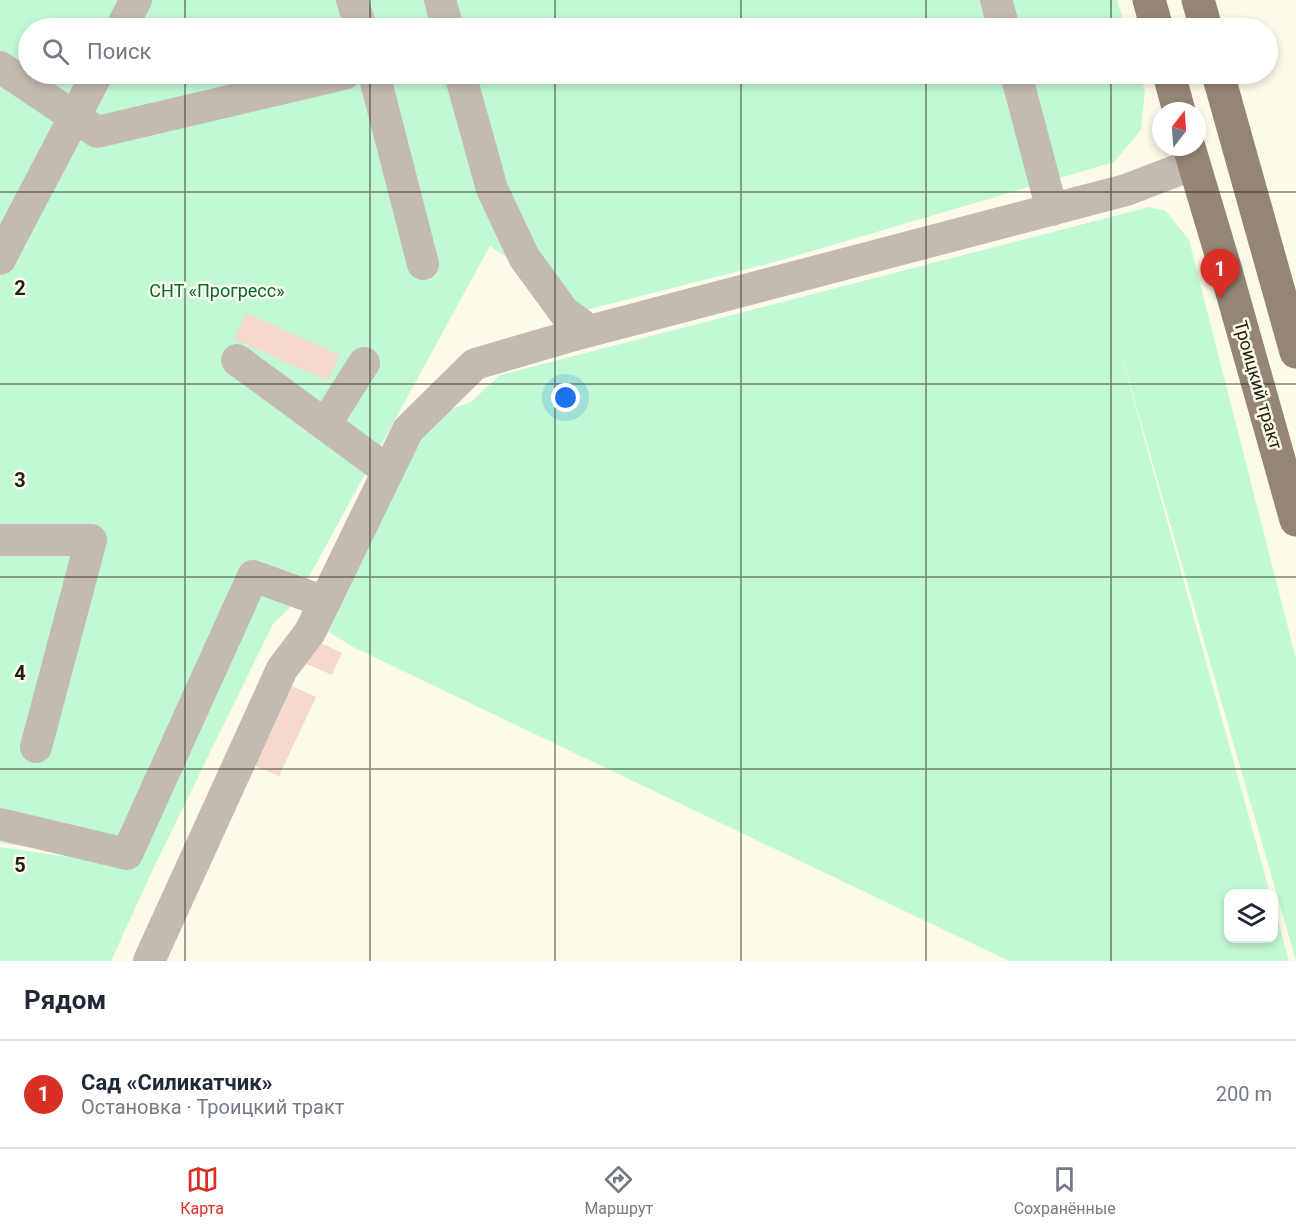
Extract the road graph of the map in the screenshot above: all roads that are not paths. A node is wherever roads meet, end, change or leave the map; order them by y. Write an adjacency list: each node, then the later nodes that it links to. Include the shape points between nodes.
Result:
1 (136, 0): 7 (lane)
2 (352, 0): 8 (lane)
3 (440, 0): 9 (lane)
4 (996, 0): 10 (lane)
5 (1149, 0): 11 (main road)
6 (1198, 0): 12 (main road)
7 (126, 18)
8 (358, 18)
9 (445, 18)
10 (1001, 18)
11 (1154, 18)
12 (1203, 18)
13 (0, 68): 14 (lane)
14 (18, 80)
15 (25, 84): 24 (lane)
16 (92, 84): 24 (lane)
17 (301, 84): 24 (lane, via 97,132)
18 (377, 84): 29 (lane)
19 (463, 84): 30 (lane, via 492,189 524,257 564,312)
20 (1019, 84): 27 (lane)
21 (1172, 84): 23 (main road)
22 (1221, 84): 31 (main road)
23 (1177, 102)
24 (75, 116): 28 (lane)
25 (1189, 156): 27 (lane, via 1126,190)
26 (1191, 156): 36 (main road, Троицкий тракт)
27 (1052, 210): 30 (lane)
28 (0, 260)
29 (423, 264)
30 (590, 331): 35 (lane, via 475,364 408,430)
31 (1296, 352)
32 (237, 360): 34 (lane)
33 (364, 363): 34 (lane)
34 (325, 425): 35 (lane)
35 (388, 471): 38 (lane)
36 (1296, 520)
37 (0, 540): 39 (lane, via 91,540)
38 (324, 602): 40 (lane, via 252,576 127,854); 41 (lane, via 310,632 282,669)
39 (36, 747)
40 (0, 824)
41 (149, 961)

